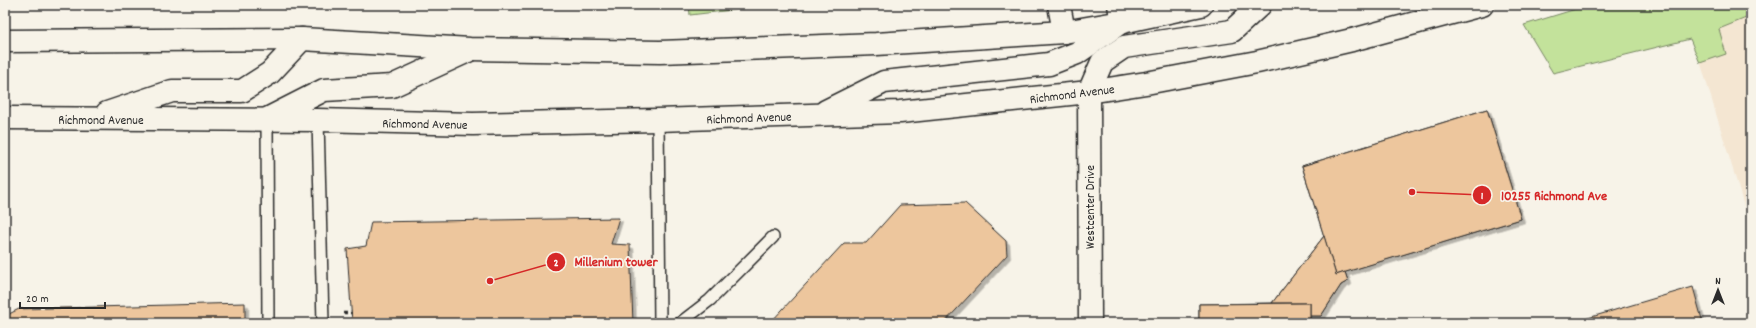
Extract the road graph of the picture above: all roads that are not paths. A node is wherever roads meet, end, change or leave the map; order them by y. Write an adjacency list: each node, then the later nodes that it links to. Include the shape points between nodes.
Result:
1 (1059, 5): 6 (main road)
2 (1201, 5): 5 (main road)
3 (1260, 5): 10 (main road, via 1232,31 1124,47 1102,62)
4 (1482, 5): 10 (main road, Richmond Avenue, via 1352,40 1272,58)
5 (1120, 14): 6 (main road); 11 (main road, via 1077,53 1049,64 884,82)
6 (1064, 32): 9 (main road, via 876,44 660,52)
7 (302, 40): 8 (main road); 9 (main road); 13 (main road, via 270,73 242,91 172,91)
8 (5, 41)
9 (470, 49): 14 (main road, via 392,86 324,90)
10 (1088, 92): 11 (main road, Richmond Avenue, via 900,112); 22 (main road, Westcenter Drive)
11 (820, 114): 16 (main road, Richmond Avenue)
12 (5, 118): 13 (main road, Richmond Avenue)
13 (90, 119): 14 (main road, Richmond Avenue)
14 (266, 120): 15 (main road, Richmond Avenue); 18 (lane)
15 (318, 120): 16 (main road, Richmond Avenue, via 473,124); 19 (lane)
16 (658, 120): 20 (lane)
17 (773, 237): 21 (lane, via 710,300)
18 (268, 323)
19 (323, 323)
20 (660, 323)
21 (680, 323)
22 (1090, 323)

